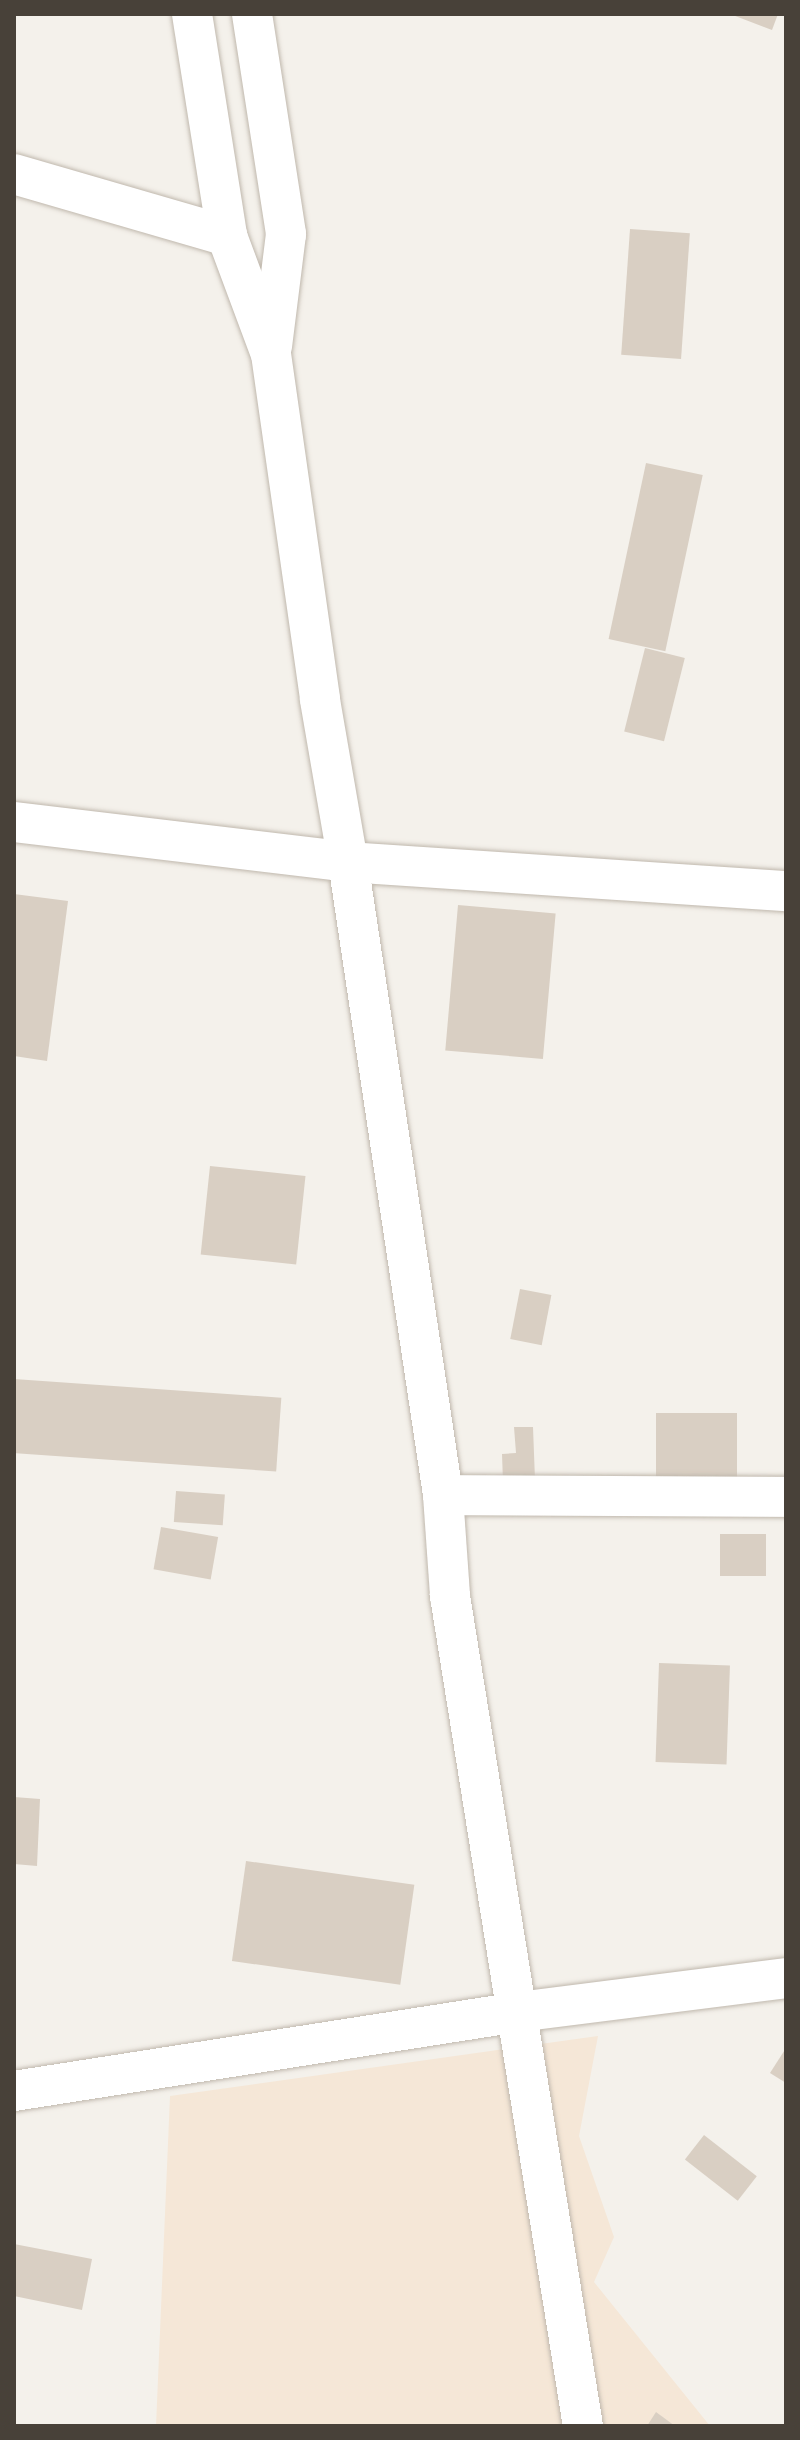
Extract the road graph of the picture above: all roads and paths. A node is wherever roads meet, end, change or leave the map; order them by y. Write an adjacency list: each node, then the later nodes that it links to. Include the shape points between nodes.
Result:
1 (192, 14): 4 (street)
2 (252, 14): 5 (street, via 286,234)
3 (14, 174): 4 (street)
4 (227, 236): 5 (street)
5 (271, 354): 7 (street)
6 (14, 822): 7 (street)
7 (348, 862): 8 (street); 9 (street)
8 (786, 891)
9 (443, 1495): 10 (street); 12 (street, via 450,1596)
10 (786, 1497)
11 (786, 1978): 12 (street)
12 (518, 2012): 13 (street); 14 (street)
13 (14, 2091)
14 (583, 2426)

